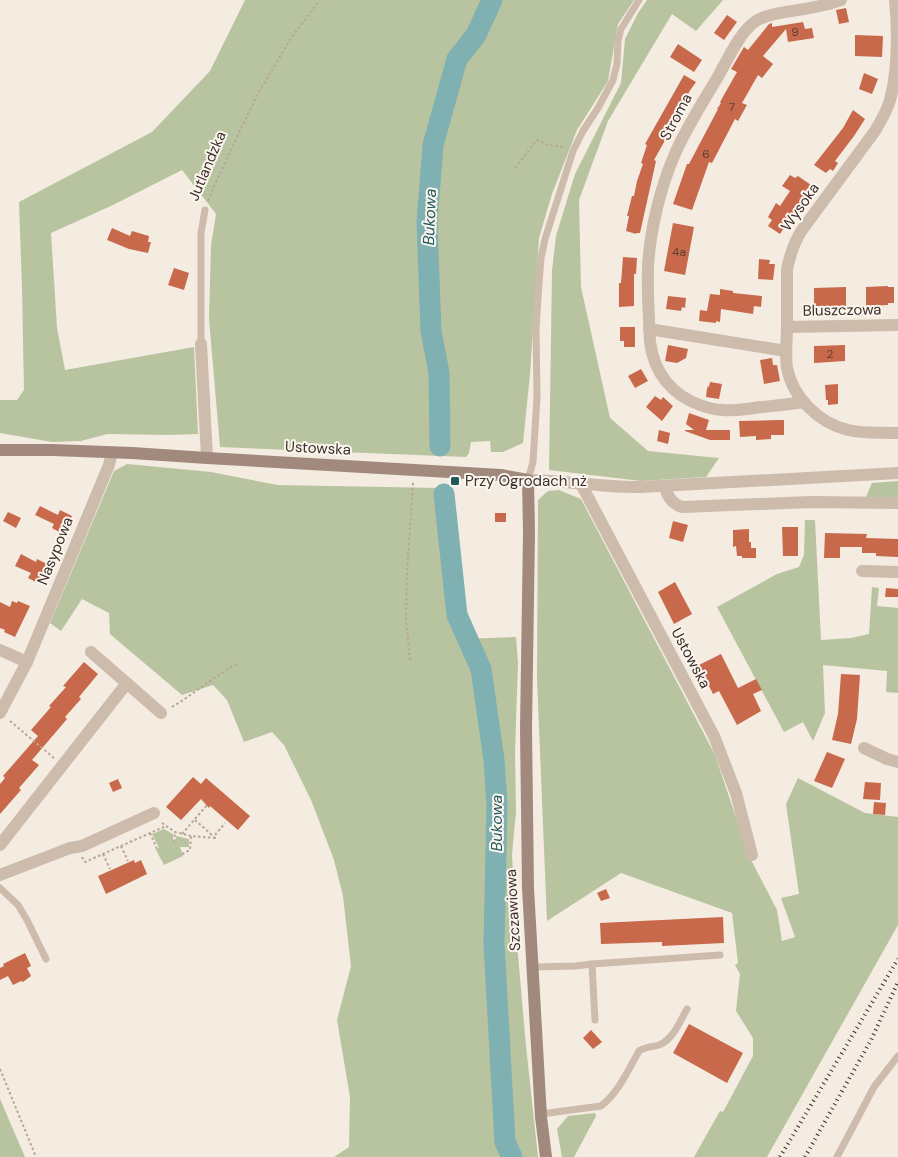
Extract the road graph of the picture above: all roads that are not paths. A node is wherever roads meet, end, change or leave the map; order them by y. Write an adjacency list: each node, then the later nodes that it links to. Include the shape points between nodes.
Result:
1 (639, 0): 18 (lane, via 621,29 613,80 575,148 545,239 536,329 534,453)
2 (841, 0): 7 (street, Stroma, via 759,19 747,29 729,57 681,142 664,183 650,252)
3 (895, 0): 6 (street, Wysoka, via 896,45 890,101 875,131 795,241 787,269)
4 (205, 210): 8 (lane, Jutlandzka, via 201,233)
5 (898, 326): 6 (street, Bluszczowa)
6 (787, 327): 9 (street, Wysoka)
7 (649, 329): 9 (street); 10 (street, Stroma, via 651,351 659,372 674,390 689,400 721,410)
8 (201, 344): 16 (street, Jutlandzka)
9 (786, 351): 10 (street, Wysoka, via 791,381)
10 (804, 402): 11 (street, Wysoka, via 821,418 847,430)
11 (898, 433)
12 (0, 441): 14 (street, Ustowska)
13 (0, 450): 14 (street, Ustowska)
14 (53, 450): 15 (street, Ustowska)
15 (112, 452): 16 (street, Ustowska); 26 (street, Nasypowa)
16 (208, 458): 18 (street, Ustowska, via 491,474)
17 (898, 473): 20 (street, Ustowska)
18 (528, 480): 19 (street, Ustowska); 40 (street, Szczawiowa, via 526,816)
19 (581, 484): 20 (street, Ustowska, via 632,488); 34 (street, Ustowska, via 714,736 736,793)
20 (665, 486): 21 (street, via 671,500 682,507 811,502)
21 (898, 503)
22 (862, 571): 23 (street)
23 (898, 572)
24 (0, 650): 26 (street)
25 (91, 652): 27 (street)
26 (27, 662): 28 (street, Nasypowa)
27 (127, 683): 29 (street); 33 (street)
28 (0, 713)
29 (162, 713)
30 (864, 748): 31 (street)
31 (898, 762)
32 (153, 814): 35 (street, via 82,846)
33 (0, 845)
34 (752, 855)
35 (0, 875)
36 (0, 888): 38 (lane, via 18,905)
37 (720, 955): 39 (lane)
38 (46, 959)
39 (592, 964): 40 (lane); 42 (lane)
40 (533, 967): 44 (street, Szczawiowa)
41 (687, 1009): 44 (lane, via 669,1038 639,1051 608,1101 601,1106)
42 (596, 1020)
43 (898, 1056): 46 (lane, via 874,1087)
44 (541, 1114): 45 (street, Szczawiowa)
45 (546, 1157)
46 (837, 1157)

